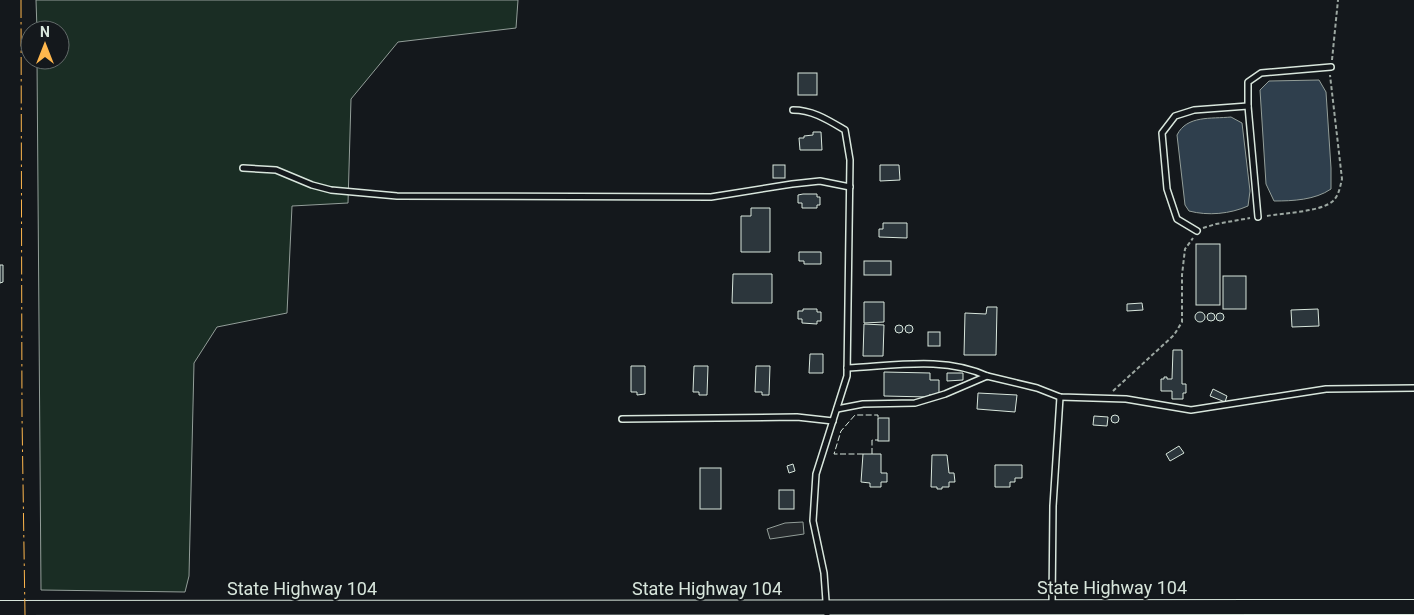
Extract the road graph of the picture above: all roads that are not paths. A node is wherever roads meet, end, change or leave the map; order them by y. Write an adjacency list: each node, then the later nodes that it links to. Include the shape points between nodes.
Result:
1 (1331, 67): 2 (lane, via 1261,72 1248,82)
2 (1248, 106): 6 (lane); 7 (lane, via 1194,110 1175,116 1162,134 1167,189 1177,219)
3 (793, 110): 5 (lane, via 817,114 845,130)
4 (243, 168): 5 (lane, via 276,170 331,190 397,196 711,198 820,181)
5 (850, 187): 8 (lane)
6 (1258, 217)
7 (1197, 231)
8 (847, 368): 9 (lane, via 945,364 972,369); 12 (lane)
9 (987, 376): 11 (lane); 12 (lane, via 915,403 863,404)
10 (1414, 388): 11 (lane, via 1326,389 1191,410 1126,400)
11 (1060, 397): 15 (lane, via 1053,506)
12 (836, 409): 14 (lane)
13 (622, 419): 14 (lane, via 797,417)
14 (833, 421): 18 (lane, via 816,474 813,521 824,573)
15 (1052, 607): 16 (main road, State Highway 104); 18 (main road, State Highway 104)
16 (1414, 607)
17 (0, 608): 18 (main road, State Highway 104)
18 (827, 611)

